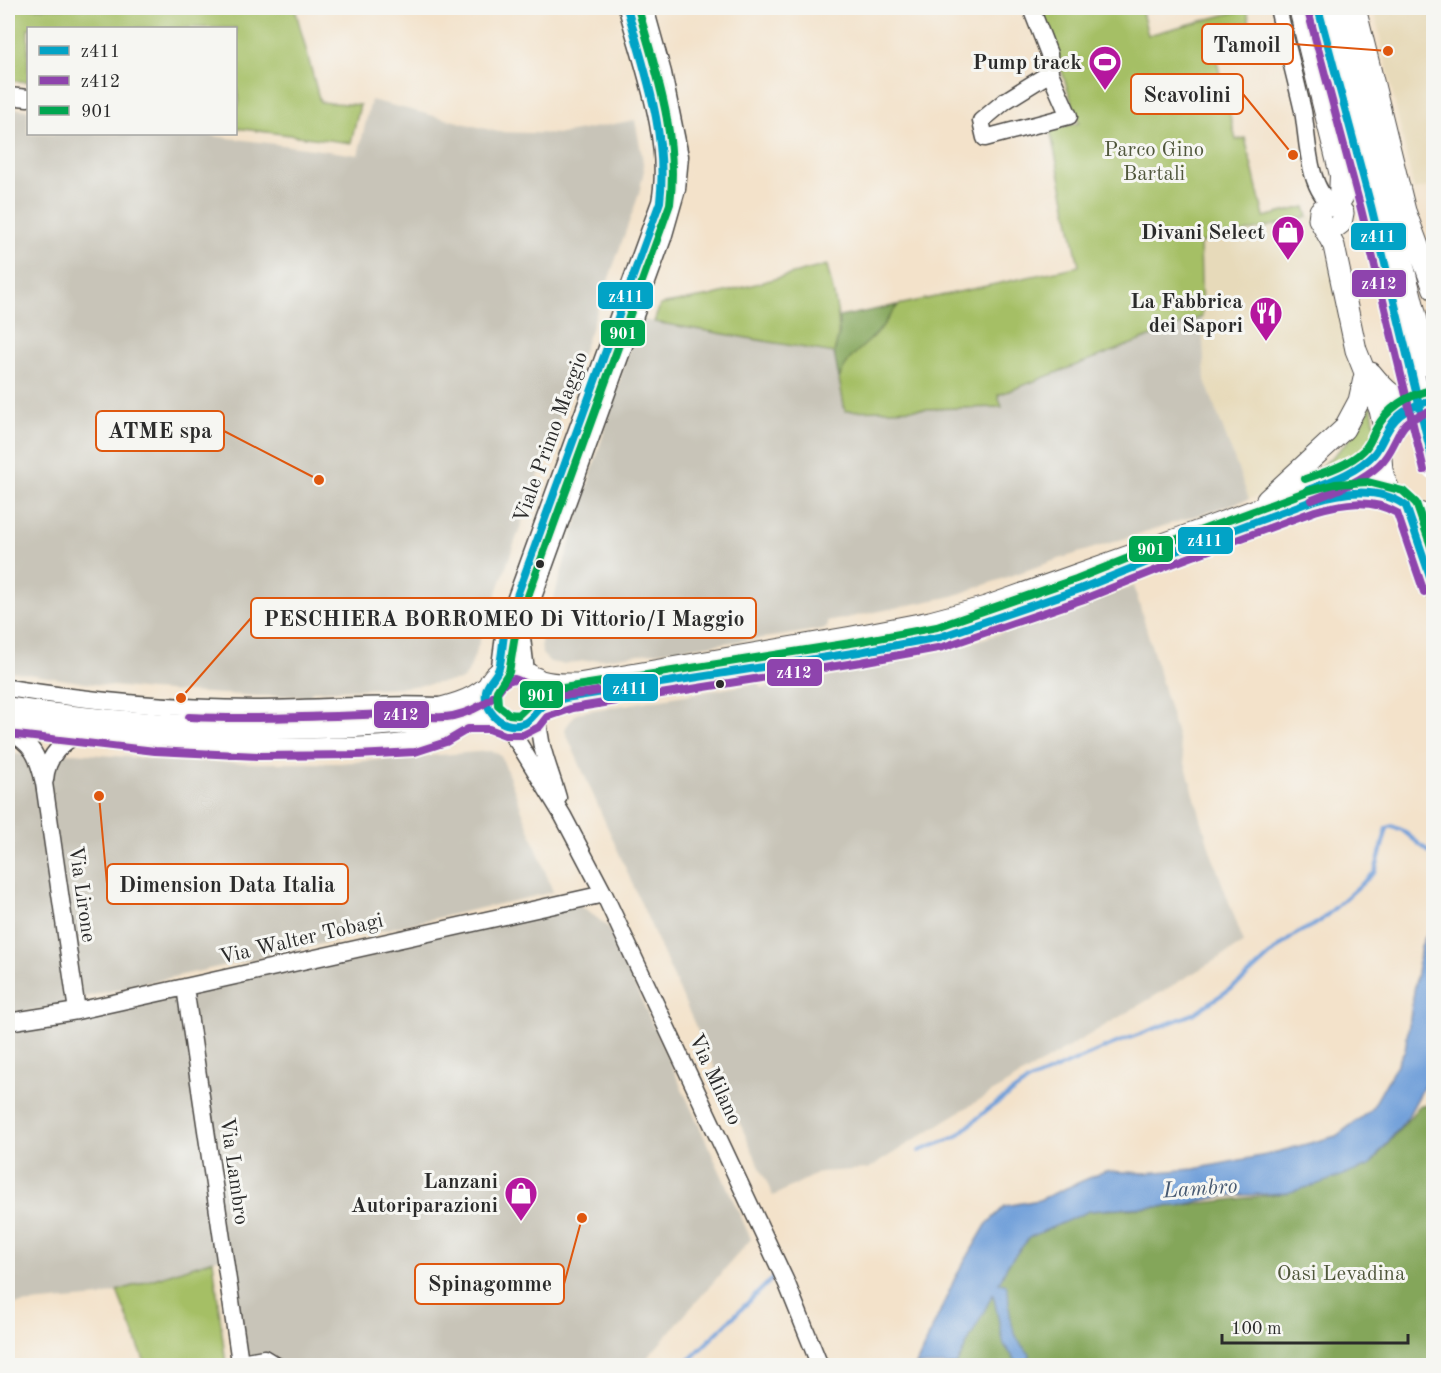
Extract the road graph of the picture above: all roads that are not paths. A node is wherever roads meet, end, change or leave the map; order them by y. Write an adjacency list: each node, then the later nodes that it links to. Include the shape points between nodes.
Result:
1 (627, 8): 23 (street, Viale Primo Maggio, via 659,133 664,174 660,202 513,606 500,666)
2 (645, 8): 22 (street, Viale Primo Maggio, via 680,156 678,189 528,611 522,638)
3 (1032, 8): 9 (street, via 1049,54)
4 (1278, 8): 12 (street, via 1303,111 1311,165)
5 (1300, 8): 12 (highway, via 1342,175 1341,197)
6 (1318, 8): 15 (highway)
7 (1337, 8): 15 (highway)
8 (1355, 8): 13 (main road, via 1406,211)
9 (1050, 73): 9 (street, via 981,121 985,138 1069,116)
10 (8, 96): 11 (street)
11 (27, 98)
12 (1330, 215): 14 (main road)
13 (1434, 289)
14 (1362, 366): 15 (main road, via 1399,399); 16 (main road, via 1380,410); 19 (main road, via 1359,401 1344,429)
15 (1425, 390): 16 (main road, via 1395,419); 17 (highway, bridge)
16 (1384, 438): 18 (main road, via 1382,472 1391,493); 19 (main road, via 1368,460 1353,470)
17 (1434, 468)
18 (1402, 504): 20 (main road); 21 (main road); 27 (main road, via 1365,492 1311,501 1080,589 940,636 580,696)
19 (1255, 509): 22 (main road, via 986,607 930,622 591,682 557,684)
20 (1434, 516)
21 (1434, 589)
22 (531, 675): 23 (main road, via 511,669); 27 (main road, via 542,694)
23 (492, 681): 25 (main road, via 474,696); 29 (main road, via 486,703)
24 (8, 688): 25 (street, via 68,697 211,708)
25 (448, 706): 31 (main road)
26 (8, 708): 31 (main road, via 186,726)
27 (539, 709): 29 (main road, via 523,724); 35 (street, Via Milano, via 540,743)
28 (465, 719): 29 (main road); 31 (main road); 33 (street, via 412,742 356,745 225,745)
29 (499, 721): 35 (street, Via Milano, via 519,744)
30 (8, 723): 33 (street)
31 (377, 725)
32 (8, 731): 34 (street, Via Lirone, via 28,744 40,763)
33 (83, 733): 34 (street, Via Lirone, via 57,749 45,769)
34 (44, 783): 38 (street, Via Lirone)
35 (563, 816): 36 (street, Via Milano)
36 (604, 894): 37 (street, Via Walter Tobagi); 42 (street, Via Milano, via 787,1284)
37 (185, 987): 38 (street, Via Walter Tobagi); 40 (street, Via Lambro)
38 (77, 1011): 39 (street, Via Walter Tobagi)
39 (8, 1022)
40 (240, 1364): 41 (street, via 264,1358)
41 (277, 1365)
42 (820, 1365)

